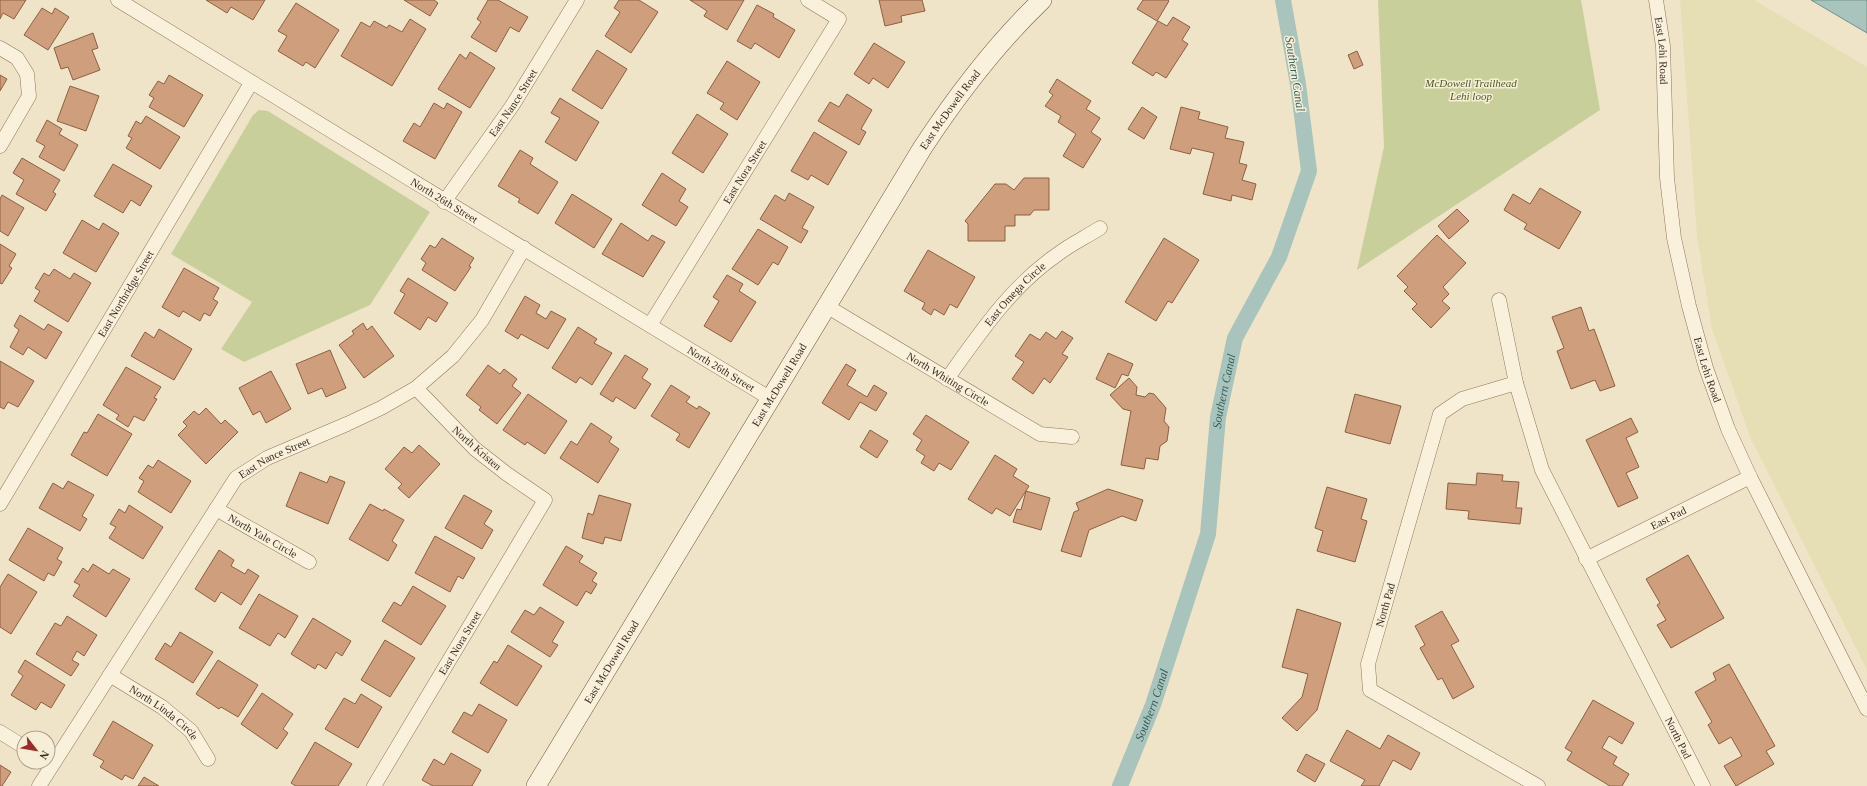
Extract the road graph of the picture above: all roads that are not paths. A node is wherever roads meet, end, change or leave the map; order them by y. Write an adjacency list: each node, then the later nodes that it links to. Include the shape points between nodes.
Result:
1 (118, 0): 7 (street, North 26th Street)
2 (577, 0): 9 (street, East Nance Street, via 512,106)
3 (808, 0): 14 (street, East Nora Street, via 839,19)
4 (1042, 0): 13 (main road, East McDowell Road, via 1003,41 950,106)
5 (1656, 0): 20 (street, East Lehi Road, via 1662,46 1667,178 1674,238 1706,368 1728,429)
6 (0, 48): 8 (street, via 17,58 27,74 29,96)
7 (251, 83): 9 (street, North 26th Street); 22 (street, East Northridge Street)
8 (0, 146)
9 (444, 202): 11 (street, North 26th Street)
10 (1100, 228): 15 (street, East Omega Circle, via 1058,254 1025,281 991,318)
11 (524, 248): 14 (street, North 26th Street); 17 (street, East Nance Street, via 482,320 453,356)
12 (1499, 300): 16 (street, North Pad)
13 (828, 306): 15 (street, North Whiting Circle); 18 (main road, East McDowell Road)
14 (650, 325): 18 (street, North 26th Street)
15 (947, 379): 19 (street, North Whiting Circle, via 1040,434)
16 (1516, 383): 24 (street, North Pad, via 1542,470); 36 (street, North Pad, via 1462,399 1440,414 1368,664 1370,690)
17 (416, 388): 21 (street, North Kristen, via 475,449); 23 (street, East Nance Street, via 354,421 267,458 236,478)
18 (771, 399): 35 (main road, East McDowell Road)
19 (1072, 437)
20 (1750, 477): 24 (street, East Pad); 27 (street, East Lehi Road)
21 (545, 500): 34 (street, East Nora Street)
22 (0, 504)
23 (216, 509): 25 (street, North Yale Circle); 26 (street, East Nance Street)
24 (1586, 559): 37 (street, North Pad)
25 (309, 562)
26 (110, 674): 30 (street, East Nance Street); 31 (street, North Linda Circle, via 162,707 191,731)
27 (1867, 709)
28 (0, 732): 29 (street)
29 (16, 742)
30 (56, 754)
31 (208, 759)
32 (47, 770): 33 (street, East Nance Street)
33 (39, 786)
34 (374, 786)
35 (536, 786)
36 (1538, 786)
37 (1702, 786)

